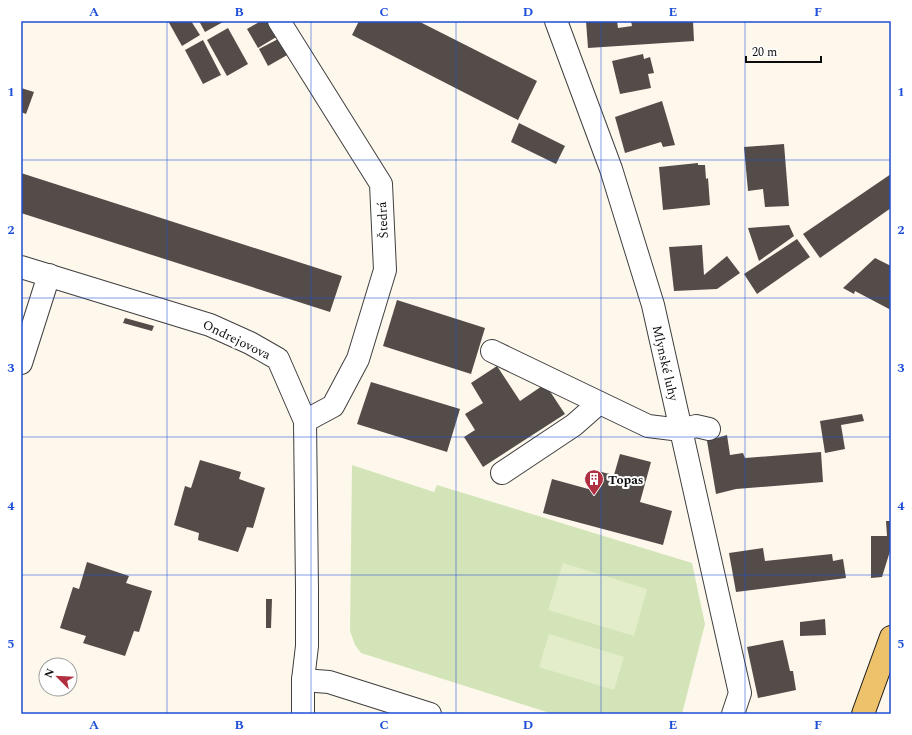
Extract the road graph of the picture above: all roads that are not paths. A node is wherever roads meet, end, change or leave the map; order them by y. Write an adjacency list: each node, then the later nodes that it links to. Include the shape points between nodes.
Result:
1 (279, 21): 8 (street, Štedrá, via 381,184 385,270 358,358 333,406)
2 (556, 21): 10 (street, Mlynské luhy, via 611,169 646,282)
3 (21, 266): 4 (street, Ondrejovova)
4 (49, 275): 6 (street); 8 (street, Ondrejovova, via 210,325 250,343 278,359)
5 (492, 352): 7 (street)
6 (21, 363)
7 (599, 403): 10 (street, via 648,426); 11 (street, via 574,425)
8 (305, 421): 13 (street, Ondrejovova, via 307,646)
9 (709, 429): 10 (street, via 696,426)
10 (681, 430): 16 (street, Mlynské luhy, via 740,693)
11 (502, 473)
12 (891, 637): 17 (main road)
13 (303, 680): 14 (street, Ondrejovova); 15 (street, via 329,682)
14 (303, 714)
15 (430, 714)
16 (733, 714)
17 (863, 714)

